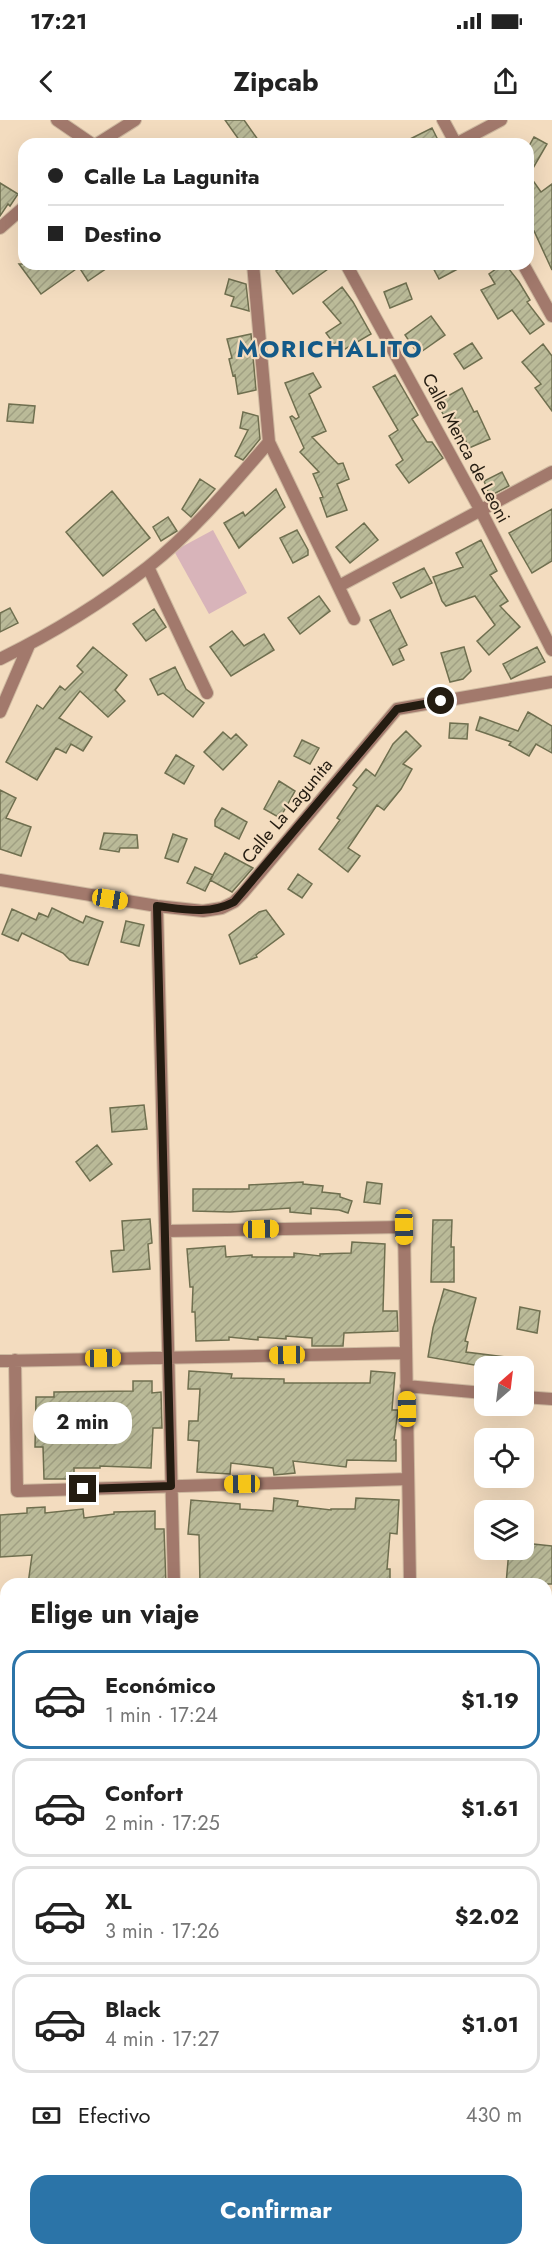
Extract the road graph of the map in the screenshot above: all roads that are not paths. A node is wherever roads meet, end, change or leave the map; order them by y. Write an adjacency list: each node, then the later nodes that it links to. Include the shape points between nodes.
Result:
1 (57, 120): 5 (street)
2 (135, 120): 6 (street)
3 (443, 120): 7 (street)
4 (501, 120): 8 (street)
5 (83, 138)
6 (106, 138)
7 (453, 138)
8 (467, 138)
9 (18, 212): 10 (street)
10 (0, 228)
11 (254, 270): 15 (street)
12 (349, 270): 17 (street, Calle Menca de Leoni)
13 (526, 270): 14 (street)
14 (552, 316)
15 (269, 442): 18 (street, via 216,502); 19 (street)
16 (552, 472): 17 (street)
17 (481, 511): 19 (street); 22 (street, Calle Menca de Leoni)
18 (148, 567): 21 (street); 25 (street)
19 (339, 586): 20 (street)
20 (354, 619)
21 (28, 645): 23 (street); 26 (street)
22 (552, 650)
23 (0, 659)
24 (552, 682): 28 (street, Calle La Lagunita, via 397,709 234,902 203,911)
25 (207, 693)
26 (0, 712)
27 (0, 880): 28 (street, Calle La Lagunita)
28 (157, 906): 29 (street)
29 (166, 1231): 30 (street, via 404,1227); 31 (street)
30 (406, 1353): 31 (street); 34 (street)
31 (169, 1357): 32 (street); 39 (street)
32 (15, 1360): 33 (street); 39 (street, via 17,1491)
33 (0, 1361)
34 (406, 1386): 35 (street); 38 (street)
35 (474, 1392)
36 (534, 1398): 37 (street)
37 (552, 1399)
38 (408, 1479): 39 (street); 41 (street)
39 (171, 1486): 40 (street)
40 (174, 1578)
41 (410, 1578)

